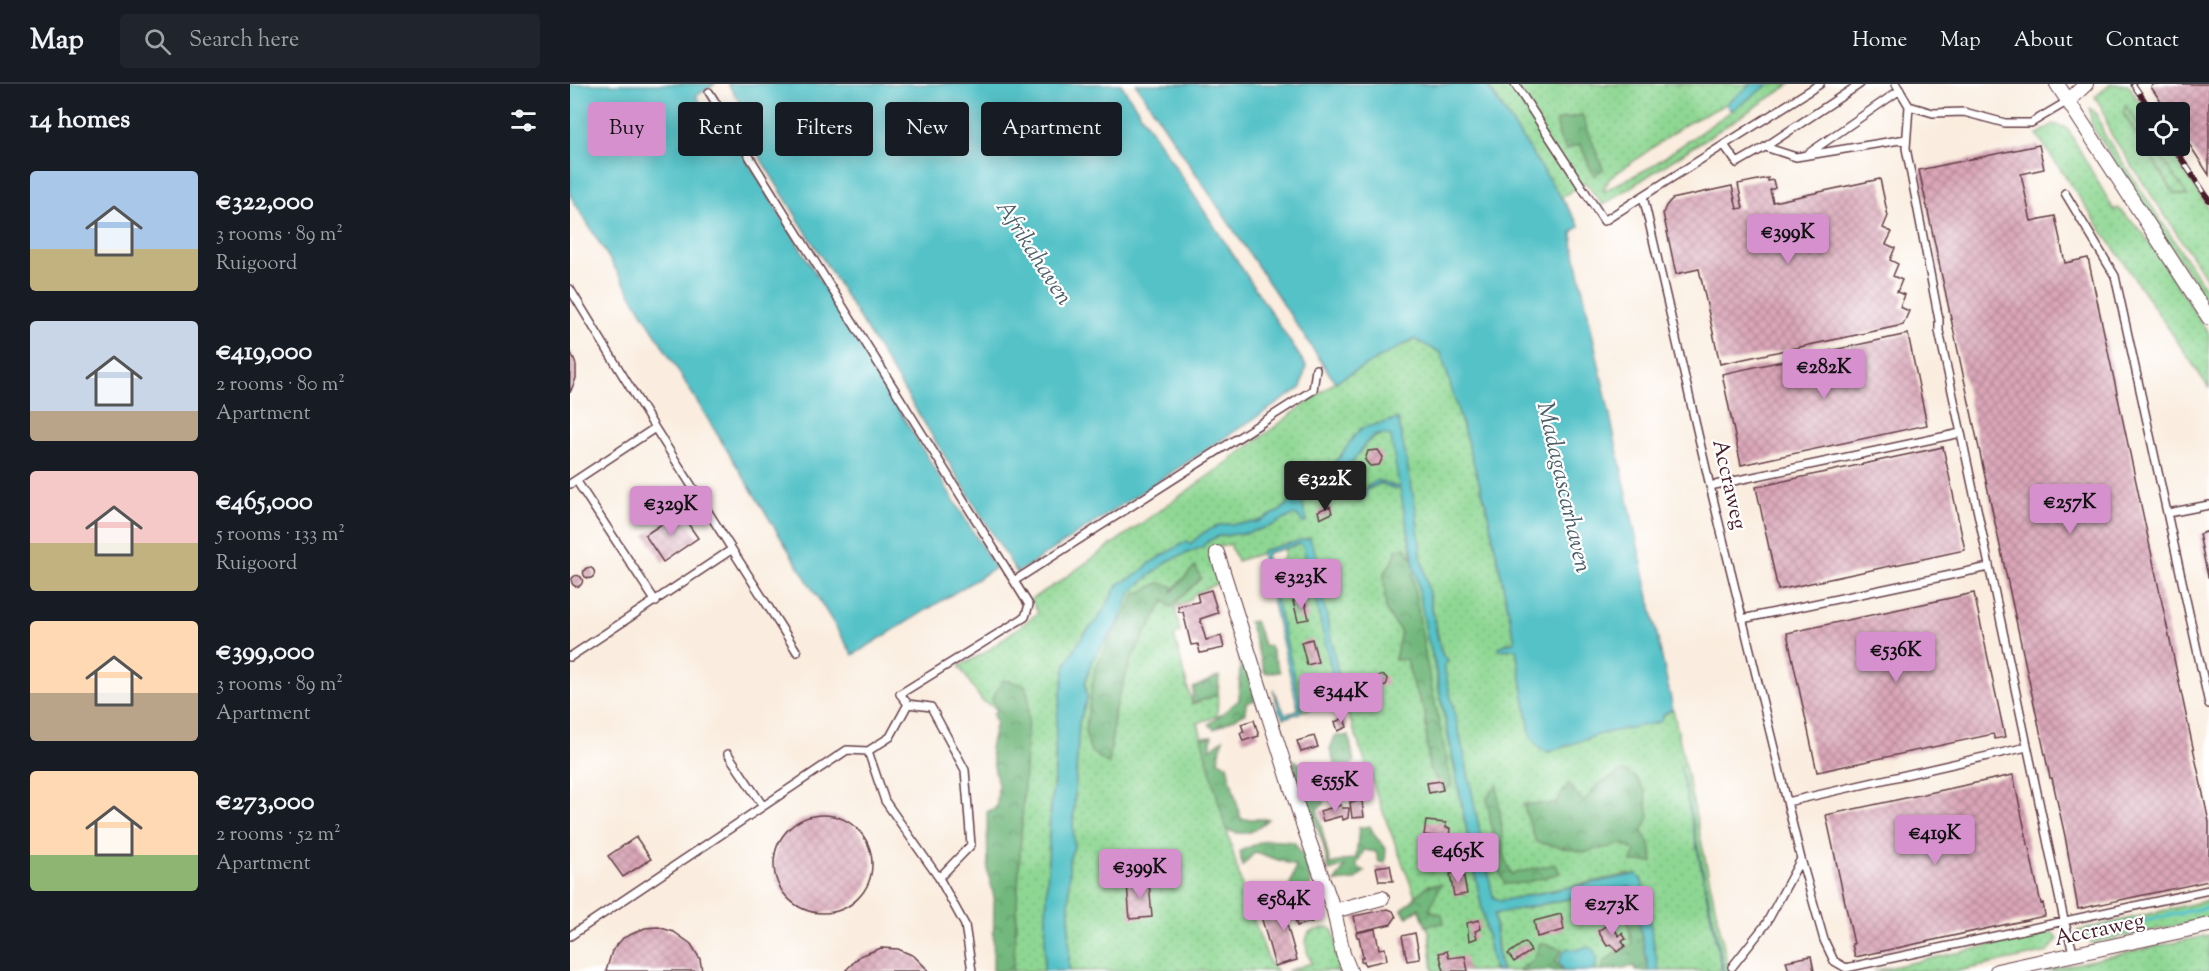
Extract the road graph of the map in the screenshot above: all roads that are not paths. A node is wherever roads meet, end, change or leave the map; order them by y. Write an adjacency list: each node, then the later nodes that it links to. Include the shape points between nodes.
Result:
1 (1515, 84): 15 (lane, via 1604,221)
2 (1820, 84): 11 (lane)
3 (1860, 84): 12 (lane)
4 (2057, 84): 8 (street)
5 (2086, 84): 8 (street)
6 (1898, 87): 9 (lane); 13 (lane)
7 (709, 92): 28 (lane)
8 (2068, 101): 9 (lane, via 2031,123 2005,123 1964,112 1933,113); 17 (street)
9 (1909, 106): 10 (lane)
10 (1906, 139): 13 (lane); 20 (lane)
11 (1724, 145): 12 (lane, via 1737,163); 15 (lane)
12 (1765, 147): 13 (lane, via 1796,157)
13 (1807, 155)
14 (2065, 193): 24 (lane, via 2115,276)
15 (1643, 196): 22 (lane, Accraweg)
16 (570, 289): 19 (lane)
17 (2209, 318)
18 (1316, 369): 28 (lane, via 1313,390)
19 (655, 428): 21 (lane); 25 (lane)
20 (1961, 433): 22 (lane); 27 (lane)
21 (573, 482): 29 (lane)
22 (1710, 486): 30 (lane, Accraweg)
23 (2209, 505): 24 (lane)
24 (2168, 513): 34 (lane)
25 (732, 550): 29 (lane); 31 (lane)
26 (1217, 553): 44 (street)
27 (1989, 567): 30 (lane); 35 (lane)
28 (1014, 581): 33 (lane, via 1029,605 1025,617 900,694)
29 (656, 602): 32 (lane)
30 (1742, 619): 38 (lane, Accraweg)
31 (796, 652)
32 (570, 657)
33 (908, 704): 36 (lane, via 890,736); 41 (lane, via 931,708 964,770 971,845)
34 (2209, 704)
35 (2027, 747): 38 (lane); 45 (lane)
36 (868, 751): 39 (lane, via 847,750); 41 (lane, via 885,801)
37 (728, 754): 39 (lane)
38 (1787, 802): 40 (lane, Accraweg)
39 (763, 806): 47 (lane)
40 (1801, 859): 45 (lane, Accraweg, via 1824,940 1834,961 1846,968); 49 (lane, via 1766,924)
41 (939, 878): 50 (lane, via 965,925)
42 (2209, 890): 45 (lane, Accraweg)
43 (1382, 898): 44 (street)
44 (1334, 911): 51 (street)
45 (2064, 920): 48 (lane)
46 (2209, 925): 48 (street, Accraweg)
47 (570, 936)
48 (2074, 955): 52 (street, Accraweg)
49 (1732, 968)
50 (972, 971)
51 (1350, 971)
52 (1997, 971)

